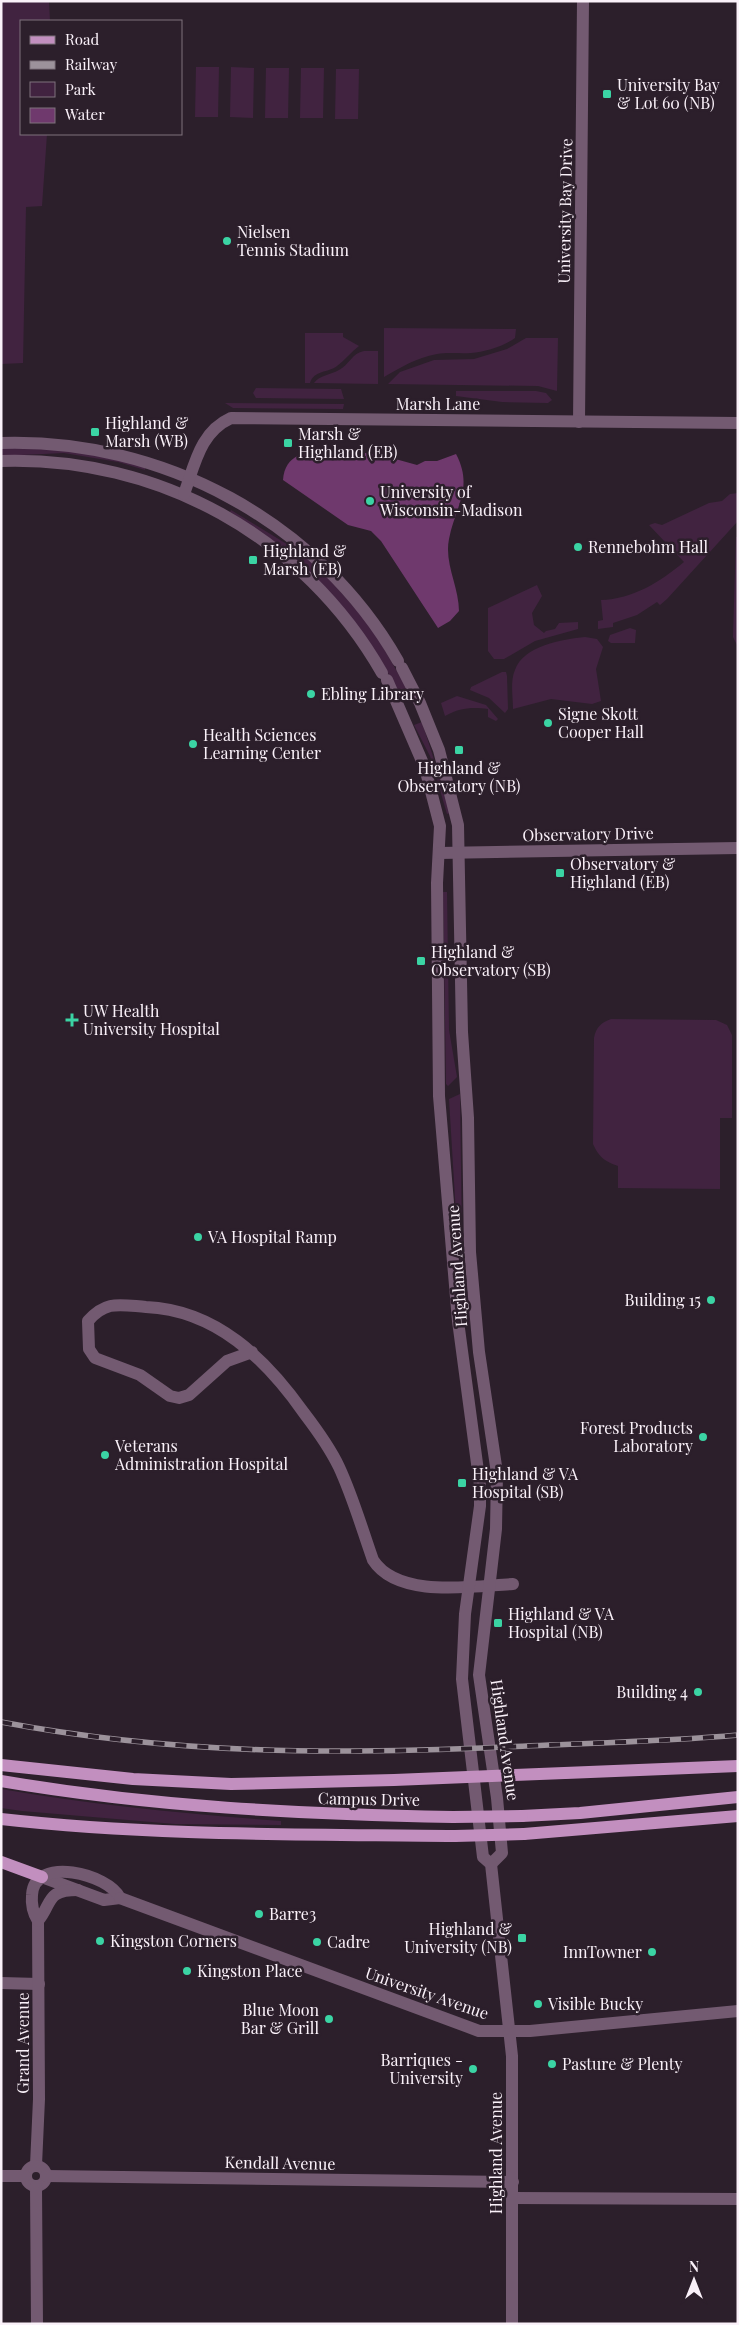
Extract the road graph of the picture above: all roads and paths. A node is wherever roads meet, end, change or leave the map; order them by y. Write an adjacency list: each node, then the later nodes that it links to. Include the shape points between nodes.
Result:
1 (583, 1): 2 (street, University Bay Drive)
2 (579, 422): 3 (street, Marsh Lane); 6 (street, Marsh Lane, via 231,418 209,432)
3 (738, 423)
4 (1, 443): 6 (street, Highland Avenue, via 81,447 136,458)
5 (1, 461): 7 (street, Highland Avenue, via 87,465 147,480)
6 (190, 477): 7 (street, Marsh Lane); 10 (street, Highland Avenue, via 274,524 328,569 362,607 400,665 439,750 458,825)
7 (184, 494): 9 (street, Highland Avenue, via 251,532 306,576 346,620 384,676 402,711 427,775 440,826)
8 (738, 848): 10 (street, Observatory Drive)
9 (439, 853): 10 (street, Observatory Drive); 14 (street, Highland Avenue, via 439,1096 458,1321 480,1486)
10 (459, 853): 13 (street, Highland Avenue, via 470,1252 479,1352 497,1473 497,1517)
11 (252, 1352): 11 (street, via 225,1331 185,1313 160,1307 105,1306 88,1321 89,1349 95,1358 140,1375 170,1396 179,1398 189,1395 227,1361); 14 (street, via 286,1387 320,1434 338,1466 377,1568 412,1586)
12 (513, 1584): 13 (street)
13 (489, 1585): 14 (street); 17 (street, Highland Avenue, via 479,1675)
14 (468, 1586): 18 (street, Highland Avenue, via 462,1679)
15 (1, 1765): 18 (main road, via 133,1779 231,1784)
16 (738, 1766): 17 (main road)
17 (494, 1775): 18 (main road); 24 (street, Highland Avenue, via 502,1853)
18 (474, 1776): 24 (street, Highland Avenue, via 483,1857)
19 (1, 1781): 20 (main road, Campus Drive, bridge, via 202,1807 314,1814 522,1816)
20 (738, 1797)
21 (738, 1816): 22 (main road, bridge, via 524,1834 455,1836 155,1832)
22 (1, 1819)
23 (1, 1862): 25 (main road)
24 (491, 1864): 32 (street, Highland Avenue)
25 (42, 1877): 26 (street); 27 (street, via 54,1872 72,1872 110,1886); 28 (street, Grand Avenue, via 32,1889 32,1907)
26 (78, 1890): 27 (street, via 104,1900); 28 (street, via 54,1895)
27 (120, 1898): 32 (street, University Avenue, via 478,2031)
28 (38, 1921): 30 (street, Grand Avenue)
29 (1, 1983): 30 (street)
30 (40, 1984): 33 (street, Grand Avenue)
31 (738, 2011): 32 (street, University Avenue)
32 (509, 2032): 37 (street, Highland Avenue)
33 (36, 2166): 35 (street, via 28,2170); 36 (street, via 42,2168)
34 (1, 2176): 35 (street)
35 (26, 2176): 38 (street, via 28,2182)
36 (46, 2176): 37 (street, Kendall Avenue); 38 (street, via 42,2184)
37 (513, 2182): 39 (street, Highland Avenue)
38 (36, 2186): 41 (street)
39 (512, 2198): 40 (street); 42 (street, Highland Avenue)
40 (738, 2199)
41 (37, 2324)
42 (512, 2324)

